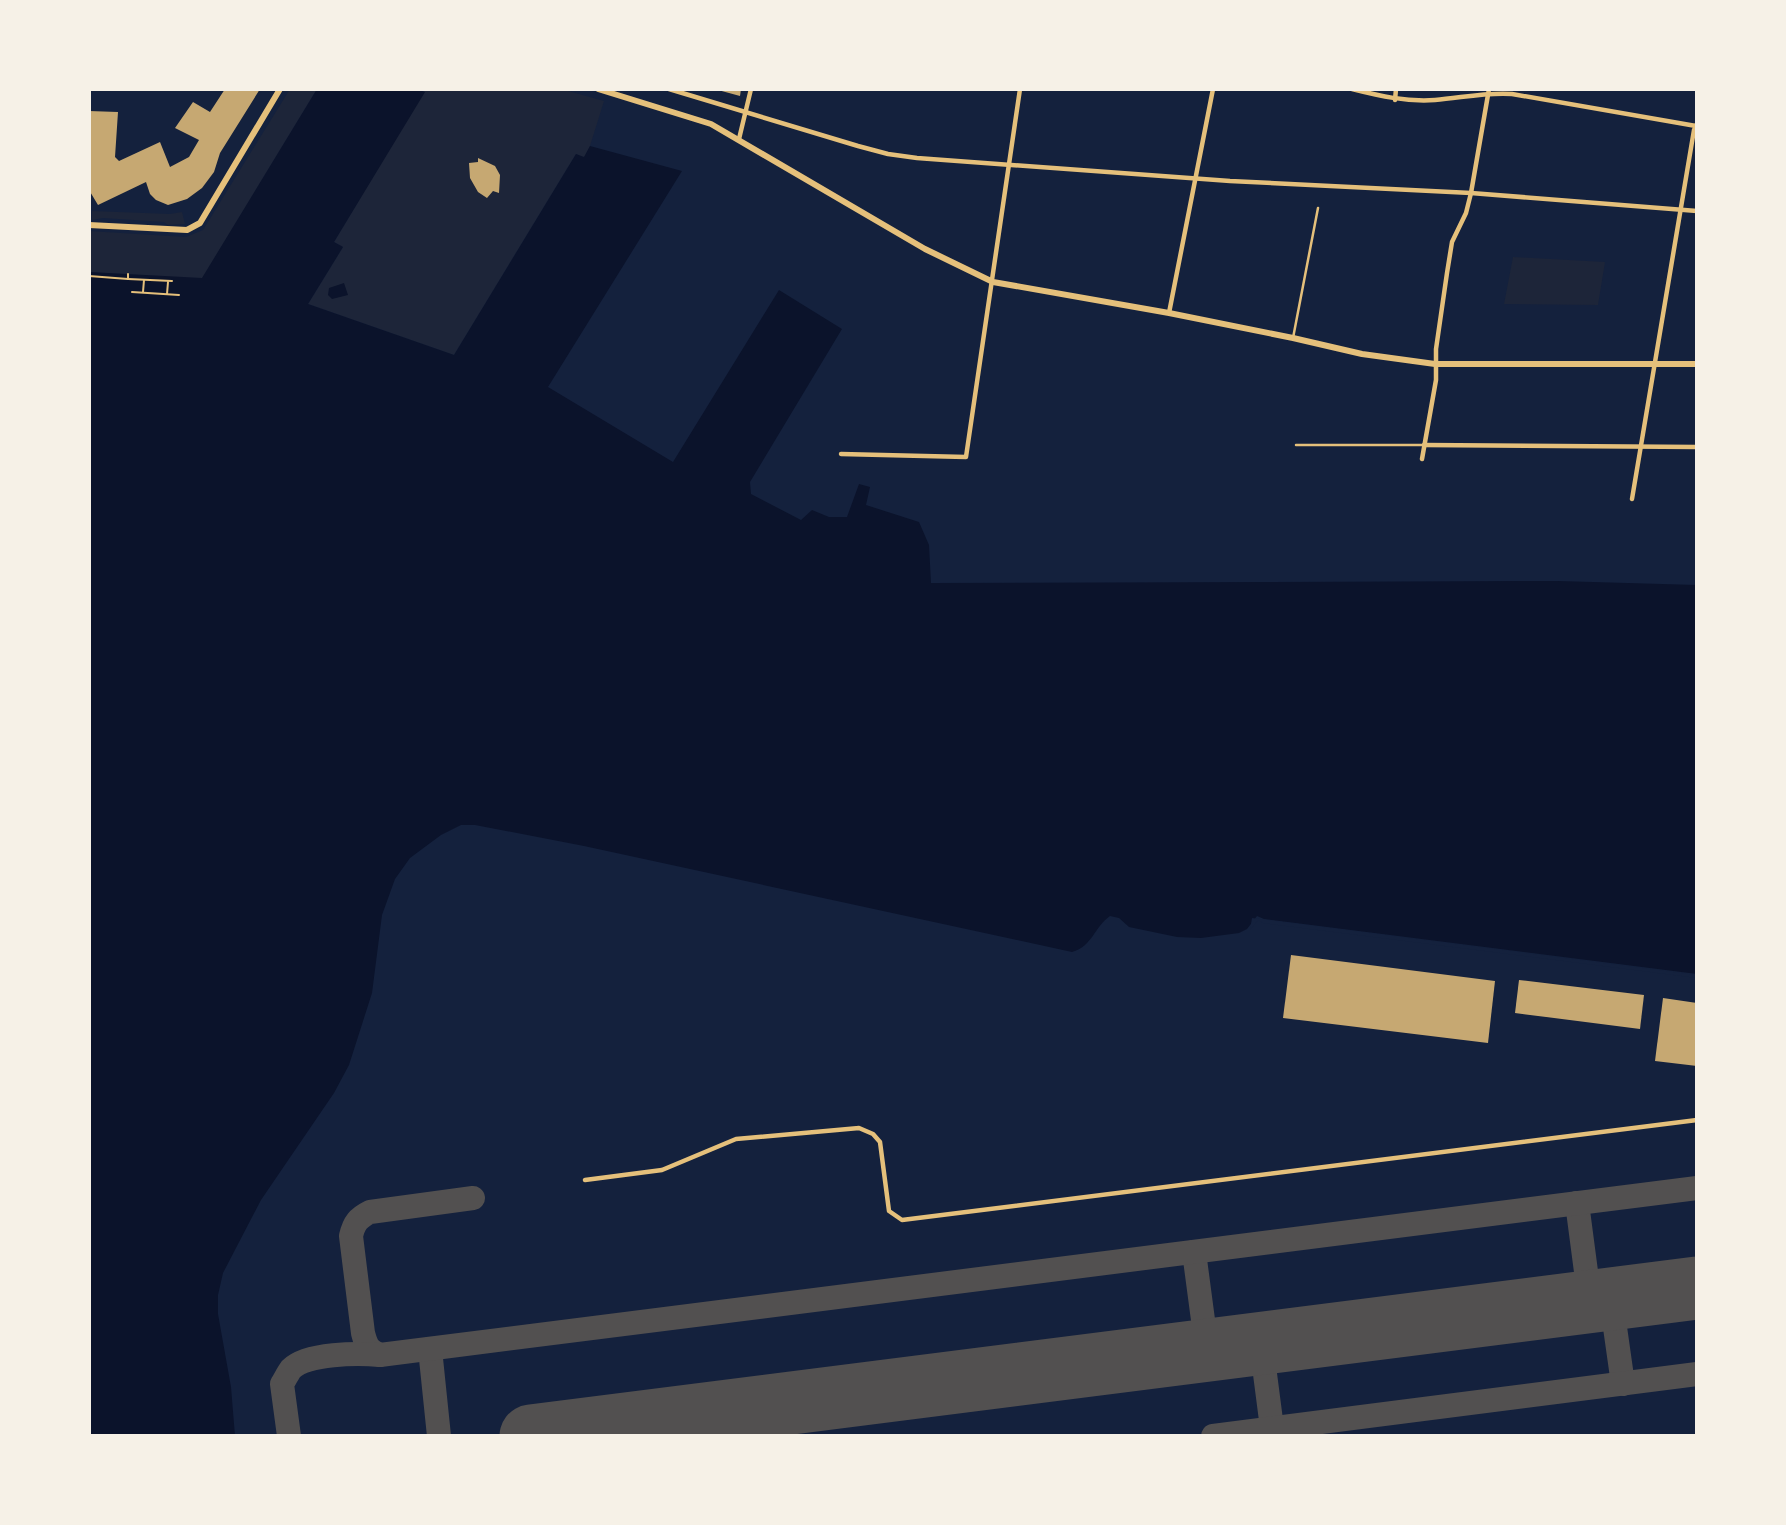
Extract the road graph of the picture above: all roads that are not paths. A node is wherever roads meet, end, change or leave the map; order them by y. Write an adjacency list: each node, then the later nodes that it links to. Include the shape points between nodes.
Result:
1 (280, 89): 20 (main road, via 200,223 187,230)
2 (598, 89): 13 (main road, via 711,124)
3 (669, 89): 11 (street)
4 (751, 89): 11 (street)
5 (1020, 89): 14 (street)
6 (1213, 89): 15 (street)
7 (1352, 89): 10 (street)
8 (1396, 89): 10 (street)
9 (1488, 91): 10 (street, via 1433,100); 12 (street); 16 (street)
10 (1395, 100)
11 (747, 111): 13 (street); 14 (street, via 888,154)
12 (1697, 125): 18 (street)
13 (739, 139): 21 (main road, via 925,249)
14 (1010, 164): 15 (street); 21 (street)
15 (1196, 178): 16 (street); 22 (street)
16 (1471, 193): 18 (street); 24 (street, via 1452,242)
17 (1318, 208): 23 (lane)
18 (1680, 211): 19 (street); 25 (street)
19 (1697, 211)
20 (89, 225)
21 (993, 282): 22 (main road); 31 (street, via 966,457)
22 (1170, 313): 23 (main road)
23 (1293, 338): 24 (main road, via 1362,355)
24 (1435, 363): 25 (main road); 28 (street)
25 (1655, 363): 26 (main road); 29 (street)
26 (1697, 364)
27 (1296, 445): 28 (lane)
28 (1424, 445): 29 (street); 32 (street)
29 (1640, 446): 30 (street); 33 (street)
30 (1697, 447)
31 (841, 453)
32 (1422, 459)
33 (1632, 499)
34 (1697, 1120): 35 (street, via 902,1220 888,1211 880,1142 859,1128 736,1139 662,1170)
35 (585, 1180)

